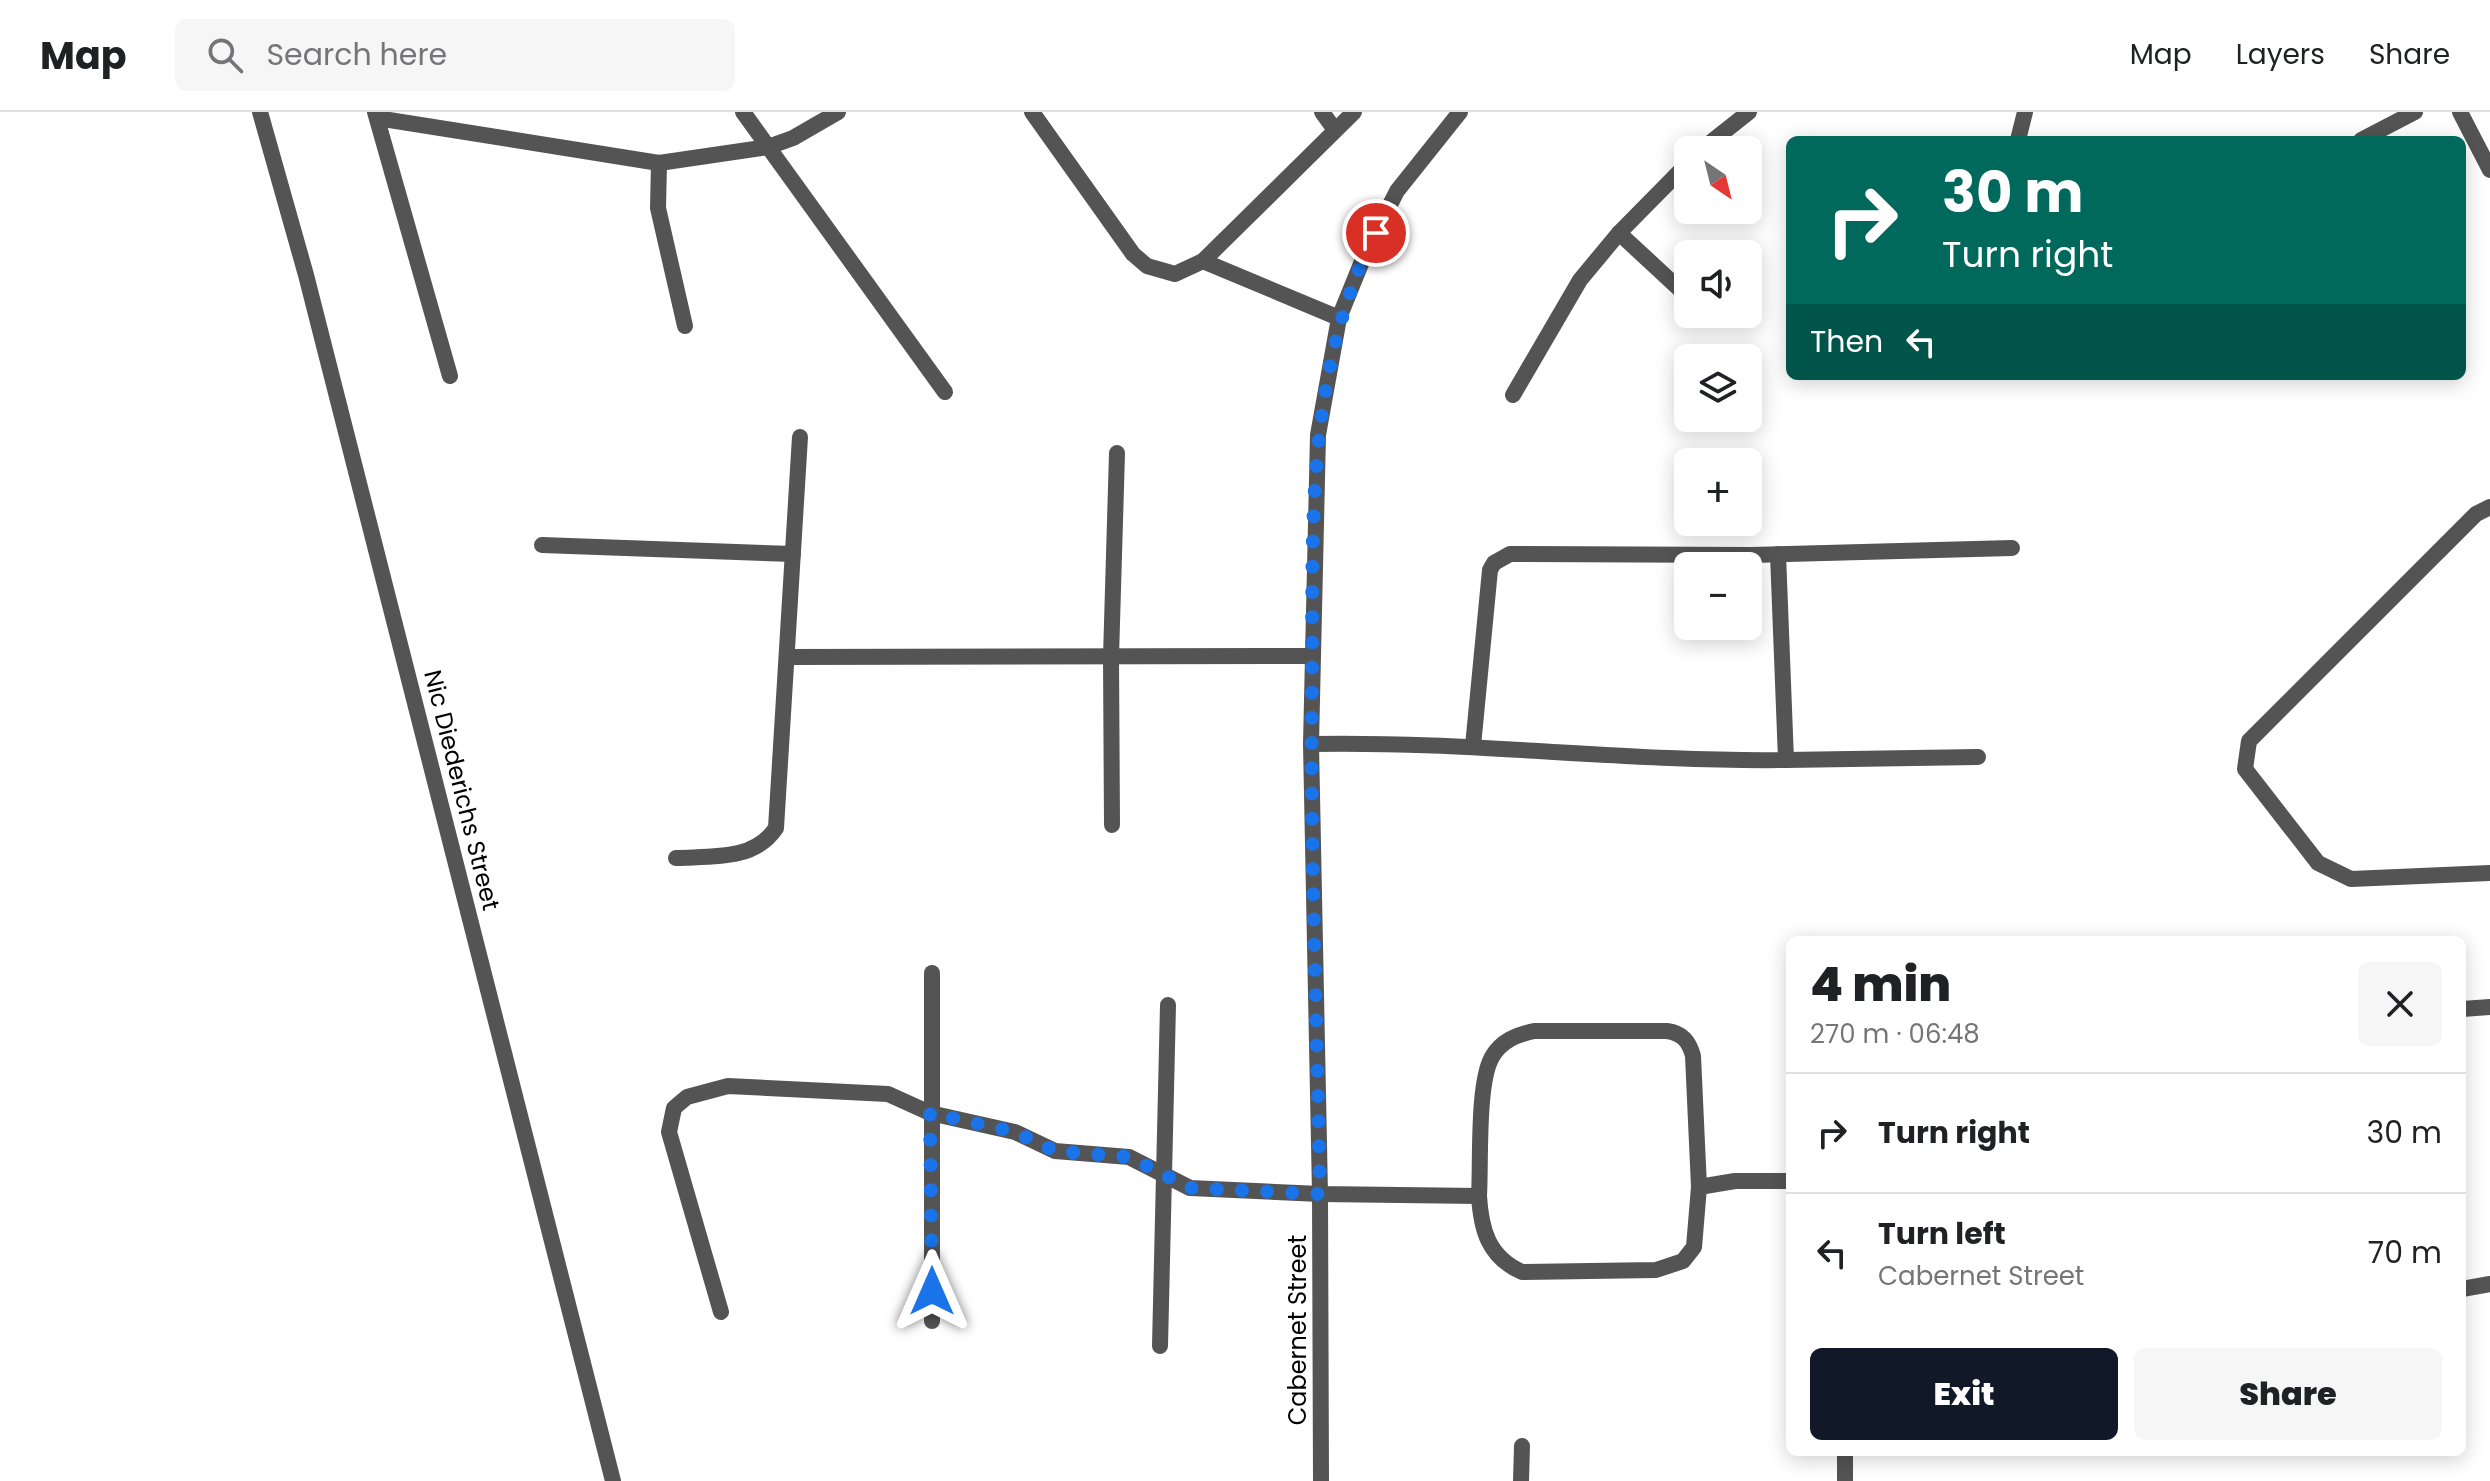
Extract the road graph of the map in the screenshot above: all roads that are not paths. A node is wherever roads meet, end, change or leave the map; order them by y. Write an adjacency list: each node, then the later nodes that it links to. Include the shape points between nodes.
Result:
1 (260, 112): 63 (street, Nic Diederichs Street)
2 (743, 112): 17 (street)
3 (838, 112): 17 (street)
4 (1032, 112): 22 (street, via 1133,254 1147,266 1175,274)
5 (1322, 112): 13 (street)
6 (1354, 112): 13 (street)
7 (1460, 112): 24 (street, Cabernet Street, via 1397,191)
8 (1749, 112): 14 (street)
9 (2025, 112): 15 (street)
10 (2415, 112): 16 (street)
11 (2460, 112): 19 (street)
12 (376, 115): 18 (street); 26 (street)
13 (1335, 130): 22 (street)
14 (1719, 136)
15 (2019, 136)
16 (2369, 136)
17 (768, 147): 18 (street); 27 (street)
18 (659, 163): 25 (street, via 658,208)
19 (2490, 170)
20 (1674, 177): 21 (street)
21 (1619, 233): 23 (street); 28 (street, via 1573,290)
22 (1203, 261): 24 (street)
23 (1674, 284)
24 (1339, 318): 36 (street, Cabernet Street, via 1318,435)
25 (685, 326)
26 (450, 376)
27 (945, 392)
28 (1513, 395)
29 (800, 437): 34 (street)
30 (1117, 453): 38 (street)
31 (2490, 507): 45 (street, via 2476,514 2249,741 2244,756 2245,769 2318,863 2351,879)
32 (542, 545): 34 (street)
33 (2012, 548): 35 (street)
34 (793, 554): 37 (street)
35 (1778, 554): 40 (street, via 1510,554 1500,559 1490,570); 42 (street)
36 (1312, 656): 38 (street); 39 (street, Cabernet Street)
37 (788, 657): 38 (street); 44 (street, via 776,828 752,851)
38 (1111, 657): 43 (street)
39 (1311, 744): 40 (street); 54 (street, Cabernet Street)
40 (1473, 746): 42 (street, via 1566,755)
41 (1978, 757): 42 (street)
42 (1786, 760)
43 (1112, 825)
44 (676, 858)
45 (2490, 873)
46 (932, 973): 50 (street)
47 (1168, 1005): 51 (street)
48 (2490, 1007): 49 (street)
49 (2466, 1009)
50 (930, 1113): 51 (street, via 1015,1132 1055,1151 1129,1157); 58 (street, via 888,1094 728,1086 687,1097 674,1108 669,1132); 59 (street)
51 (1164, 1175): 54 (street, via 1190,1188); 60 (street)
52 (1786, 1181): 53 (street)
53 (1699, 1187): 55 (street, via 1694,1247 1683,1261 1656,1270 1522,1272 1498,1257 1488,1243); 55 (street, via 1693,1056 1685,1039 1667,1031 1534,1031 1502,1044 1485,1073)
54 (1320, 1194): 55 (street); 64 (street, Cabernet Street)
55 (1479, 1196)
56 (2490, 1284): 57 (street)
57 (2466, 1288)
58 (721, 1312)
59 (932, 1321)
60 (1160, 1346)
61 (1522, 1446): 65 (street)
62 (1845, 1456): 66 (street)
63 (613, 1481)
64 (1321, 1481)
65 (1521, 1481)
66 (1845, 1481)

